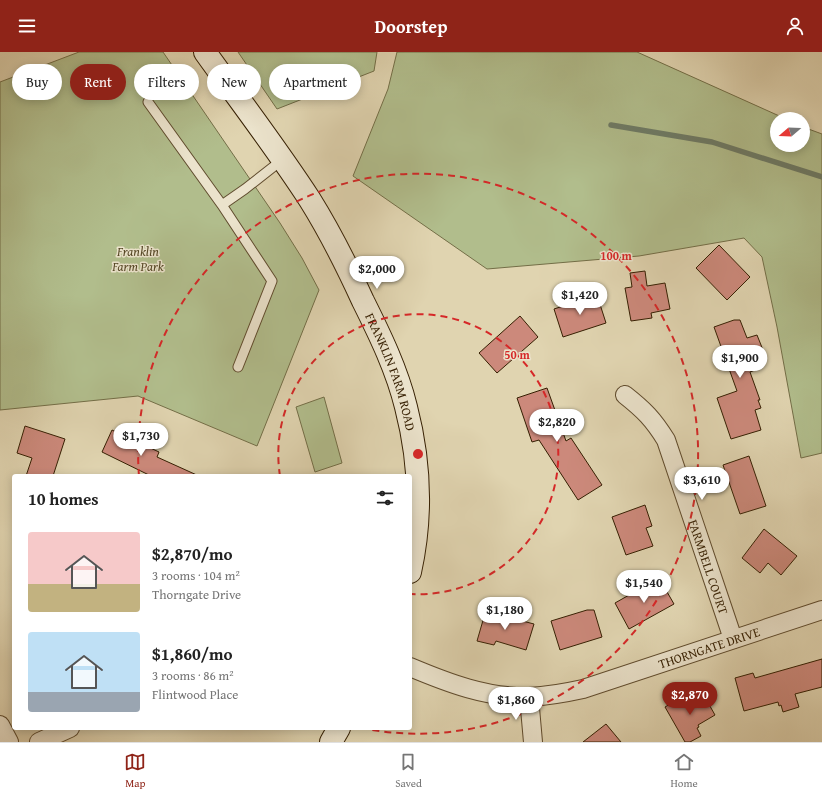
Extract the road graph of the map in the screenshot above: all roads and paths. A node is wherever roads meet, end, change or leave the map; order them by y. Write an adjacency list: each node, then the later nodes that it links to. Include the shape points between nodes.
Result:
1 (205, 52): 3 (main road, FRANKLIN FARM ROAD)
2 (148, 102): 4 (lane)
3 (282, 160): 4 (lane); 7 (main road, FRANKLIN FARM ROAD, via 310,200 354,280 391,362 406,406 417,480 418,524)
4 (222, 205): 5 (lane, via 272,281)
5 (238, 367)
6 (625, 395): 9 (street, FARMBELL COURT, via 654,422 666,440)
7 (412, 560)
8 (822, 610): 9 (street, THORNGATE DRIVE)
9 (733, 639): 11 (street, THORNGATE DRIVE, via 583,689)
10 (412, 668): 11 (street, THORNGATE DRIVE, via 473,690)
11 (529, 697): 18 (street)
12 (0, 725): 15 (street)
13 (66, 730): 16 (street)
14 (338, 730): 17 (main road)
15 (9, 742)
16 (39, 742)
17 (330, 742)
18 (532, 742)

